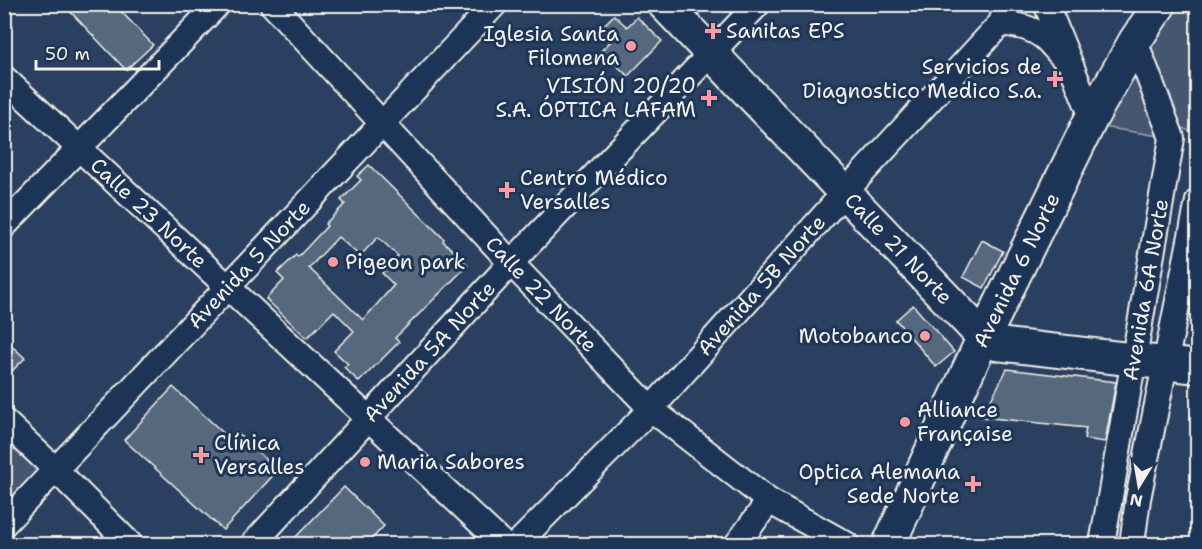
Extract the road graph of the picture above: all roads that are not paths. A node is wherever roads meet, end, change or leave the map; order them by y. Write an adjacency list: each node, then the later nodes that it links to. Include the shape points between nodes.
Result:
1 (218, 4): 15 (street)
2 (272, 4): 14 (street, Calle 22 Norte)
3 (495, 4): 14 (street, Avenida 5 Norte)
4 (664, 4): 10 (main road, Calle 21 Norte)
5 (758, 4): 10 (street, Avenida 5A Norte)
6 (1047, 4): 11 (street)
7 (1160, 4): 9 (main road, Avenida 6 Norte)
8 (1004, 14): 11 (street, Avenida 5B Norte, via 1048,41); 16 (street, Avenida 5B Norte)
9 (1135, 41): 13 (main road, Avenida 6 Norte); 22 (street, Avenida 6A Norte, via 1172,138)
10 (712, 54): 16 (main road, Calle 21 Norte); 19 (street, Avenida 5A Norte)
11 (1070, 63): 13 (street)
12 (4, 78): 15 (street, Calle 23 Norte)
13 (1092, 117): 21 (main road, Avenida 6 Norte)
14 (382, 122): 19 (street, Calle 22 Norte); 20 (street, Avenida 5 Norte)
15 (79, 148): 18 (street); 20 (street, Calle 23 Norte)
16 (844, 193): 21 (main road, Calle 21 Norte); 25 (street, Avenida 5B Norte)
17 (1197, 201): 23 (street, Avenida 6A Norte)
18 (4, 226)
19 (511, 263): 25 (street, Calle 22 Norte); 26 (street, Avenida 5A Norte)
20 (228, 288): 26 (street, Calle 23 Norte); 28 (street, Avenida 5 Norte)
21 (984, 338): 22 (main road, via 997,344); 37 (main road, Avenida 6 Norte)
22 (1135, 360): 23 (main road); 38 (street, Avenida 6A Norte)
23 (1166, 364): 24 (main road); 39 (street, Avenida 6A Norte)
24 (1197, 367)
25 (651, 409): 29 (street, Calle 22 Norte); 34 (street, Avenida 5B Norte)
26 (369, 419): 32 (street, Avenida 5A Norte); 33 (street, Calle 23 Norte)
27 (4, 421): 28 (street)
28 (56, 470): 30 (street, Avenida 5 Norte); 31 (street)
29 (769, 501): 35 (street); 36 (street, Calle 22 Norte)
30 (4, 524)
31 (130, 544)
32 (253, 544)
33 (503, 544)
34 (517, 544)
35 (736, 544)
36 (846, 544)
37 (889, 544)
38 (1102, 544)
39 (1132, 544)

